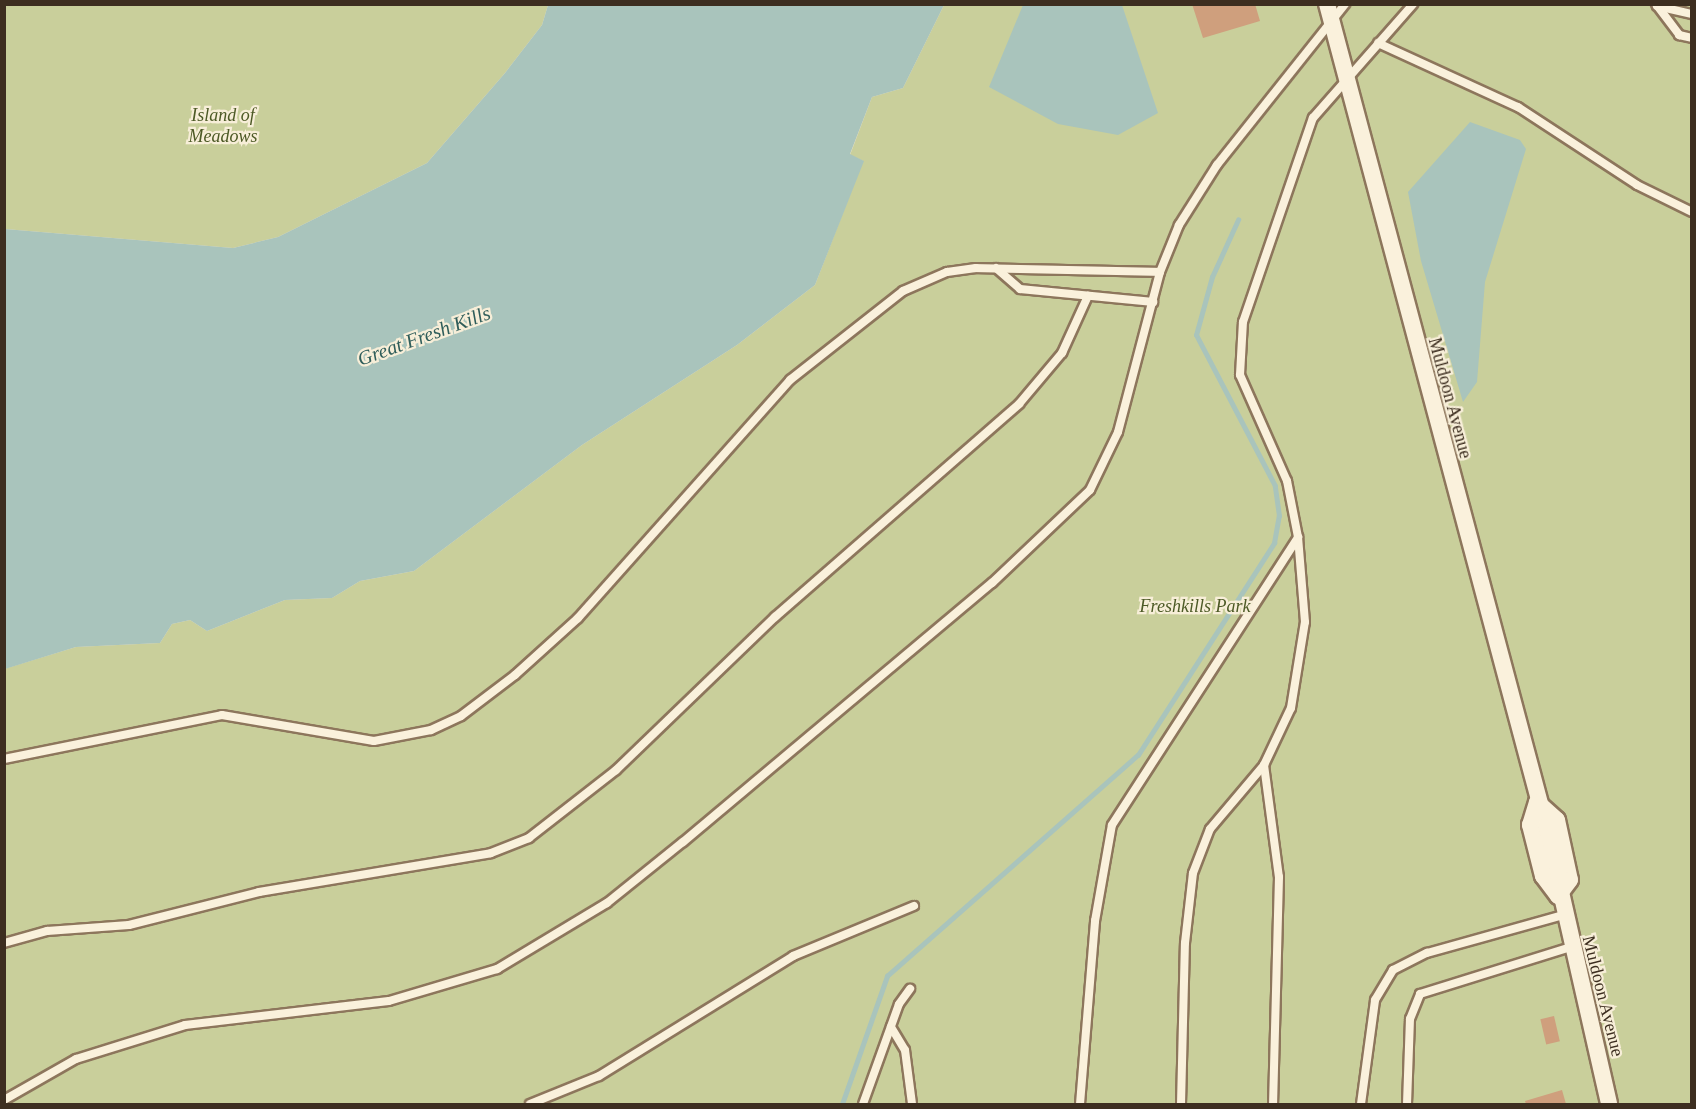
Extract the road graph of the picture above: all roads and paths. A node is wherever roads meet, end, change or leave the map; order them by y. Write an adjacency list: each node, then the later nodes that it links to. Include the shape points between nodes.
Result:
1 (1327, 4): 6 (street, Muldoon Avenue)
2 (1345, 4): 6 (lane)
3 (1413, 4): 8 (lane)
4 (1656, 5): 5 (lane); 7 (lane, via 1679,35)
5 (1692, 14)
6 (1331, 22): 9 (street, Muldoon Avenue); 12 (lane, via 1217,165 1179,225)
7 (1692, 38)
8 (1378, 43): 9 (lane); 10 (lane, via 1518,106 1637,185)
9 (1346, 77): 15 (lane, via 1313,118 1243,322 1239,350 1244,388 1287,481); 19 (street, Muldoon Avenue, via 1537,802)
10 (1692, 212)
11 (996, 268): 12 (lane); 13 (lane, via 1020,289); 16 (lane, via 947,272 924,280 840,335 790,380 578,618 461,716 431,730 374,741 238,717 202,716)
12 (1160, 272): 14 (lane)
13 (1088, 296): 14 (lane); 20 (lane, via 1062,353 1019,404 775,617 616,770 529,838 491,853 259,892 129,925 47,931)
14 (1153, 302): 24 (lane, via 1118,432 1090,490 1070,513 607,903 546,944 448,988 389,1001 185,1025 76,1059)
15 (1298, 537): 17 (lane, via 1303,652 1291,708); 28 (lane, via 1112,825 1095,921)
16 (4, 759)
17 (1264, 765): 29 (lane, via 1210,829 1193,873 1185,943); 30 (lane, via 1279,877)
18 (914, 906): 25 (lane, via 793,956 599,1076)
19 (1563, 915): 21 (street, Muldoon Avenue); 31 (lane, via 1427,953 1393,970 1375,1000)
20 (4, 943)
21 (1571, 947): 32 (lane, via 1420,994 1410,1019); 33 (street, Muldoon Avenue)
22 (910, 989): 23 (lane)
23 (891, 1027): 26 (lane); 27 (lane, via 905,1050)
24 (4, 1100)
25 (530, 1104)
26 (863, 1104)
27 (912, 1104)
28 (1080, 1104)
29 (1181, 1104)
30 (1273, 1104)
31 (1361, 1104)
32 (1407, 1104)
33 (1609, 1104)

